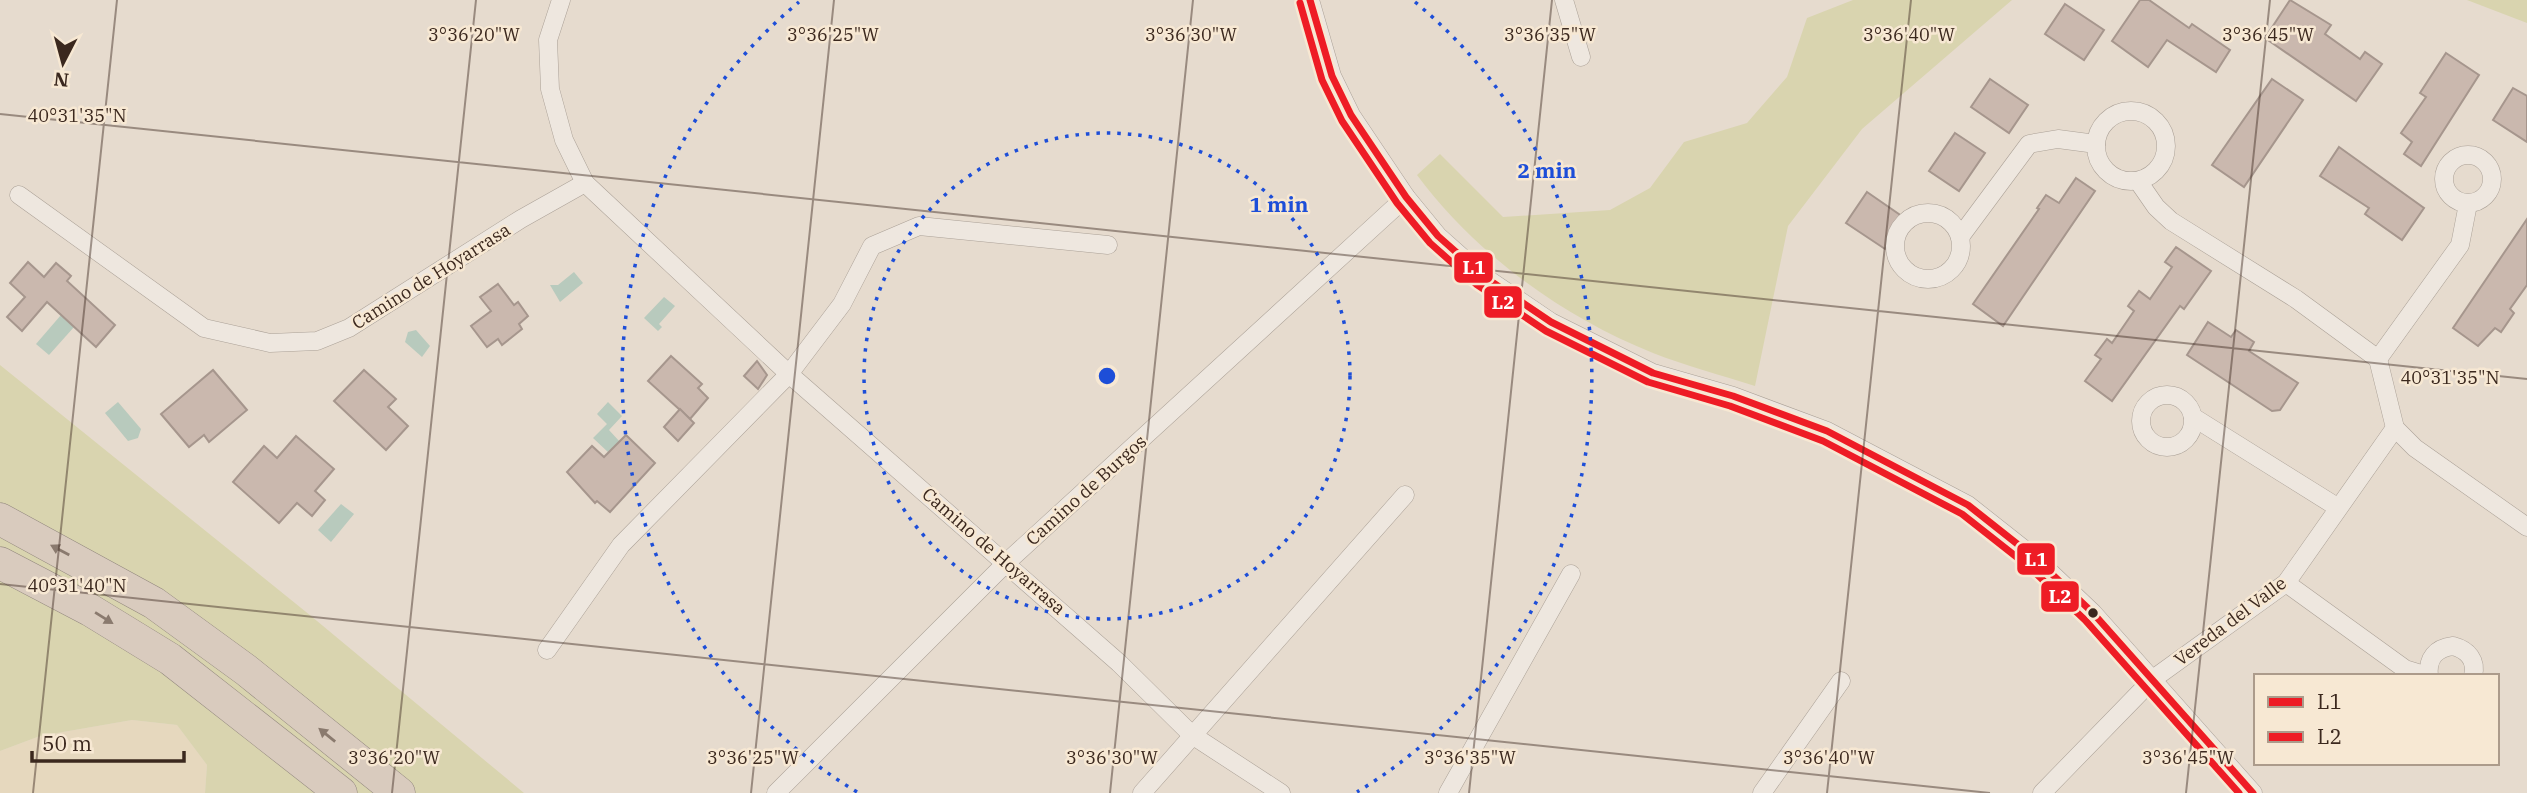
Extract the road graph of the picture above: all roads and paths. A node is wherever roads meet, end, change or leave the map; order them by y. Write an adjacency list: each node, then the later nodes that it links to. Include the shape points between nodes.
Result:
1 (561, 0): 7 (street, Camino de Hoyarrasa, via 548,40 550,89 564,140)
2 (1310, 0): 9 (street, via 1332,76 1351,115)
3 (1564, 0): 4 (street)
4 (1581, 57)
5 (2096, 144): 6 (street, via 2101,166 2111,176); 6 (street, via 2101,126 2111,116 2138,111 2151,116 2161,126 2166,153 2151,176); 11 (street, via 2058,139 2029,144)
6 (2138, 181): 13 (street, via 2171,221 2296,299)
7 (585, 183): 8 (street, Camino de Hoyarrasa, via 349,328 317,341 270,343 204,328); 14 (street, Camino de Hoyarrasa)
8 (19, 195)
9 (1406, 197): 21 (street, Camino de Burgos); 29 (street, via 1438,236 1483,276 1551,322 1653,373 1827,431 1968,505 2045,567)
10 (2468, 204): 13 (street, via 2460,245)
11 (1960, 237)
12 (1108, 245): 14 (street, via 919,226 873,246 842,304)
13 (2378, 359): 16 (street)
14 (789, 374): 21 (street, Camino de Hoyarrasa); 25 (street, via 621,545)
15 (2193, 417): 18 (street)
16 (2395, 428): 18 (street, Vereda del Valle); 20 (street, via 2415,448)
17 (1405, 495): 31 (street)
18 (2337, 507): 24 (street, Vereda del Valle)
19 (0, 519): 33 (highway, one-way to 19, via 155,603)
20 (2527, 527)
21 (1007, 562): 31 (street, Camino de Hoyarrasa); 34 (street, Camino de Burgos)
22 (0, 563): 32 (highway, one-way to 32, via 170,659)
23 (1571, 574): 37 (street)
24 (2286, 583): 26 (street, via 2405,670); 29 (street, Vereda del Valle)
25 (547, 650)
26 (2420, 674)
27 (2428, 674): 28 (street, via 2436,651 2453,646 2469,654)
28 (2473, 674)
29 (2153, 679): 39 (street, Vereda del Valle); 40 (street)
30 (1841, 681): 38 (street)
31 (1192, 735): 35 (street); 36 (street, Camino de Hoyarrasa)
32 (341, 793)
33 (399, 793)
34 (776, 793)
35 (1142, 793)
36 (1281, 793)
37 (1448, 793)
38 (1762, 793)
39 (2042, 793)
40 (2253, 793)

